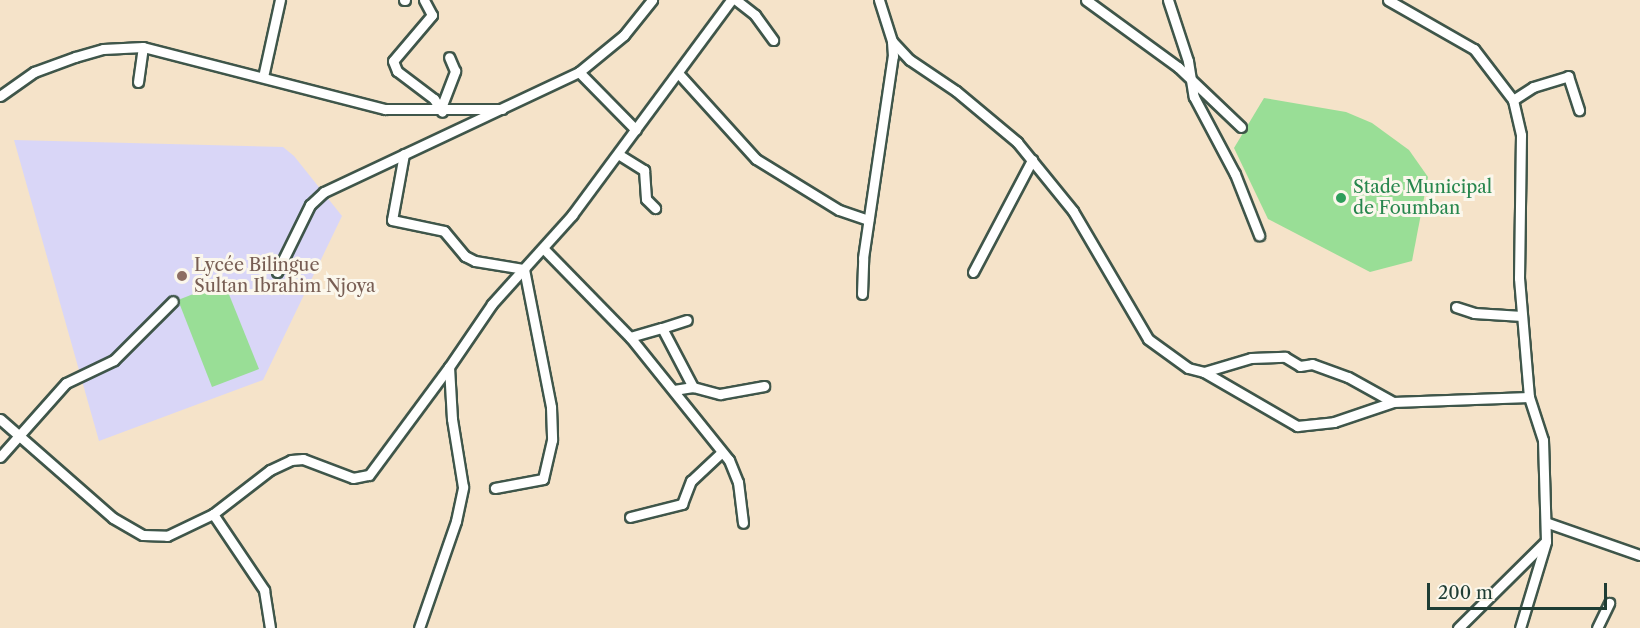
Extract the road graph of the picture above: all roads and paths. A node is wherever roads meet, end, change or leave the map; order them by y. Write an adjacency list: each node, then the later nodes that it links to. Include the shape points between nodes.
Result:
1 (280, 0): 16 (street)
2 (424, 0): 21 (street, via 432,15 393,61 396,71)
3 (652, 0): 14 (street, via 618,41)
4 (731, 0): 15 (street)
5 (736, 0): 10 (street, via 755,15)
6 (879, 0): 11 (street)
7 (1086, 0): 17 (street)
8 (1168, 0): 17 (street, via 1188,61)
9 (1388, 0): 20 (street, via 1474,49)
10 (773, 40)
11 (892, 41): 28 (street, via 910,60 1006,131); 30 (street, via 885,125)
12 (143, 47): 16 (street); 18 (street); 19 (street, via 103,49 75,57 34,72)
13 (449, 57): 21 (street, via 455,67)
14 (579, 72): 22 (street); 25 (street)
15 (678, 73): 25 (street); 30 (street, via 756,159 839,210)
16 (263, 77): 21 (street, via 385,109)
17 (1189, 78): 24 (street); 31 (street, via 1194,97 1235,174)
18 (138, 82)
19 (0, 96)
20 (1513, 100): 23 (street, via 1533,87 1568,76); 39 (street, via 1521,147 1518,270)
21 (442, 110): 22 (street)
22 (502, 110): 26 (street)
23 (1579, 110)
24 (1241, 127)
25 (636, 130): 27 (street)
26 (404, 154): 33 (street, via 392,220 444,231 465,256 475,261); 34 (street, via 314,200)
27 (618, 154): 29 (street, via 646,172 646,199); 32 (street)
28 (1032, 160): 35 (street); 44 (street, via 1073,211 1148,339 1188,368)
29 (655, 208)
30 (868, 220): 36 (street)
31 (1258, 235)
32 (545, 250): 33 (street); 42 (street)
33 (524, 269): 43 (street, via 492,304); 54 (street, via 552,415 552,440 543,479)
34 (277, 272)
35 (973, 272)
36 (862, 294)
37 (173, 301): 51 (street, via 114,360 66,383)
38 (1456, 307): 39 (street, via 1474,313)
39 (1522, 316): 48 (street)
40 (687, 320): 41 (street)
41 (662, 328): 42 (street); 46 (street, via 675,346)
42 (630, 337): 47 (street)
43 (449, 367): 55 (street, via 369,475 353,478 297,459 270,470); 63 (street, via 452,419 463,487 456,521)
44 (1204, 372): 49 (street, via 1251,358 1285,357 1300,366 1312,364 1348,377); 49 (street, via 1298,426 1334,422)
45 (764, 386): 46 (street, via 710,394)
46 (693, 387): 47 (street)
47 (674, 390): 52 (street)
48 (1529, 397): 49 (street); 58 (street, via 1543,440)
49 (1393, 402)
50 (0, 419): 51 (street)
51 (19, 439): 53 (street); 55 (street, via 37,449 113,518 132,530 167,536)
52 (722, 452): 56 (street, via 691,481 682,504); 57 (street, via 738,482)
53 (0, 457)
54 (495, 488)
55 (213, 514): 62 (street, via 264,590)
56 (630, 517)
57 (743, 523)
58 (1548, 524): 59 (street); 60 (street)
59 (1546, 541): 64 (street); 65 (street)
60 (1640, 555)
61 (1609, 603): 66 (street)
62 (270, 628)
63 (419, 628)
64 (1458, 628)
65 (1520, 628)
66 (1597, 628)

